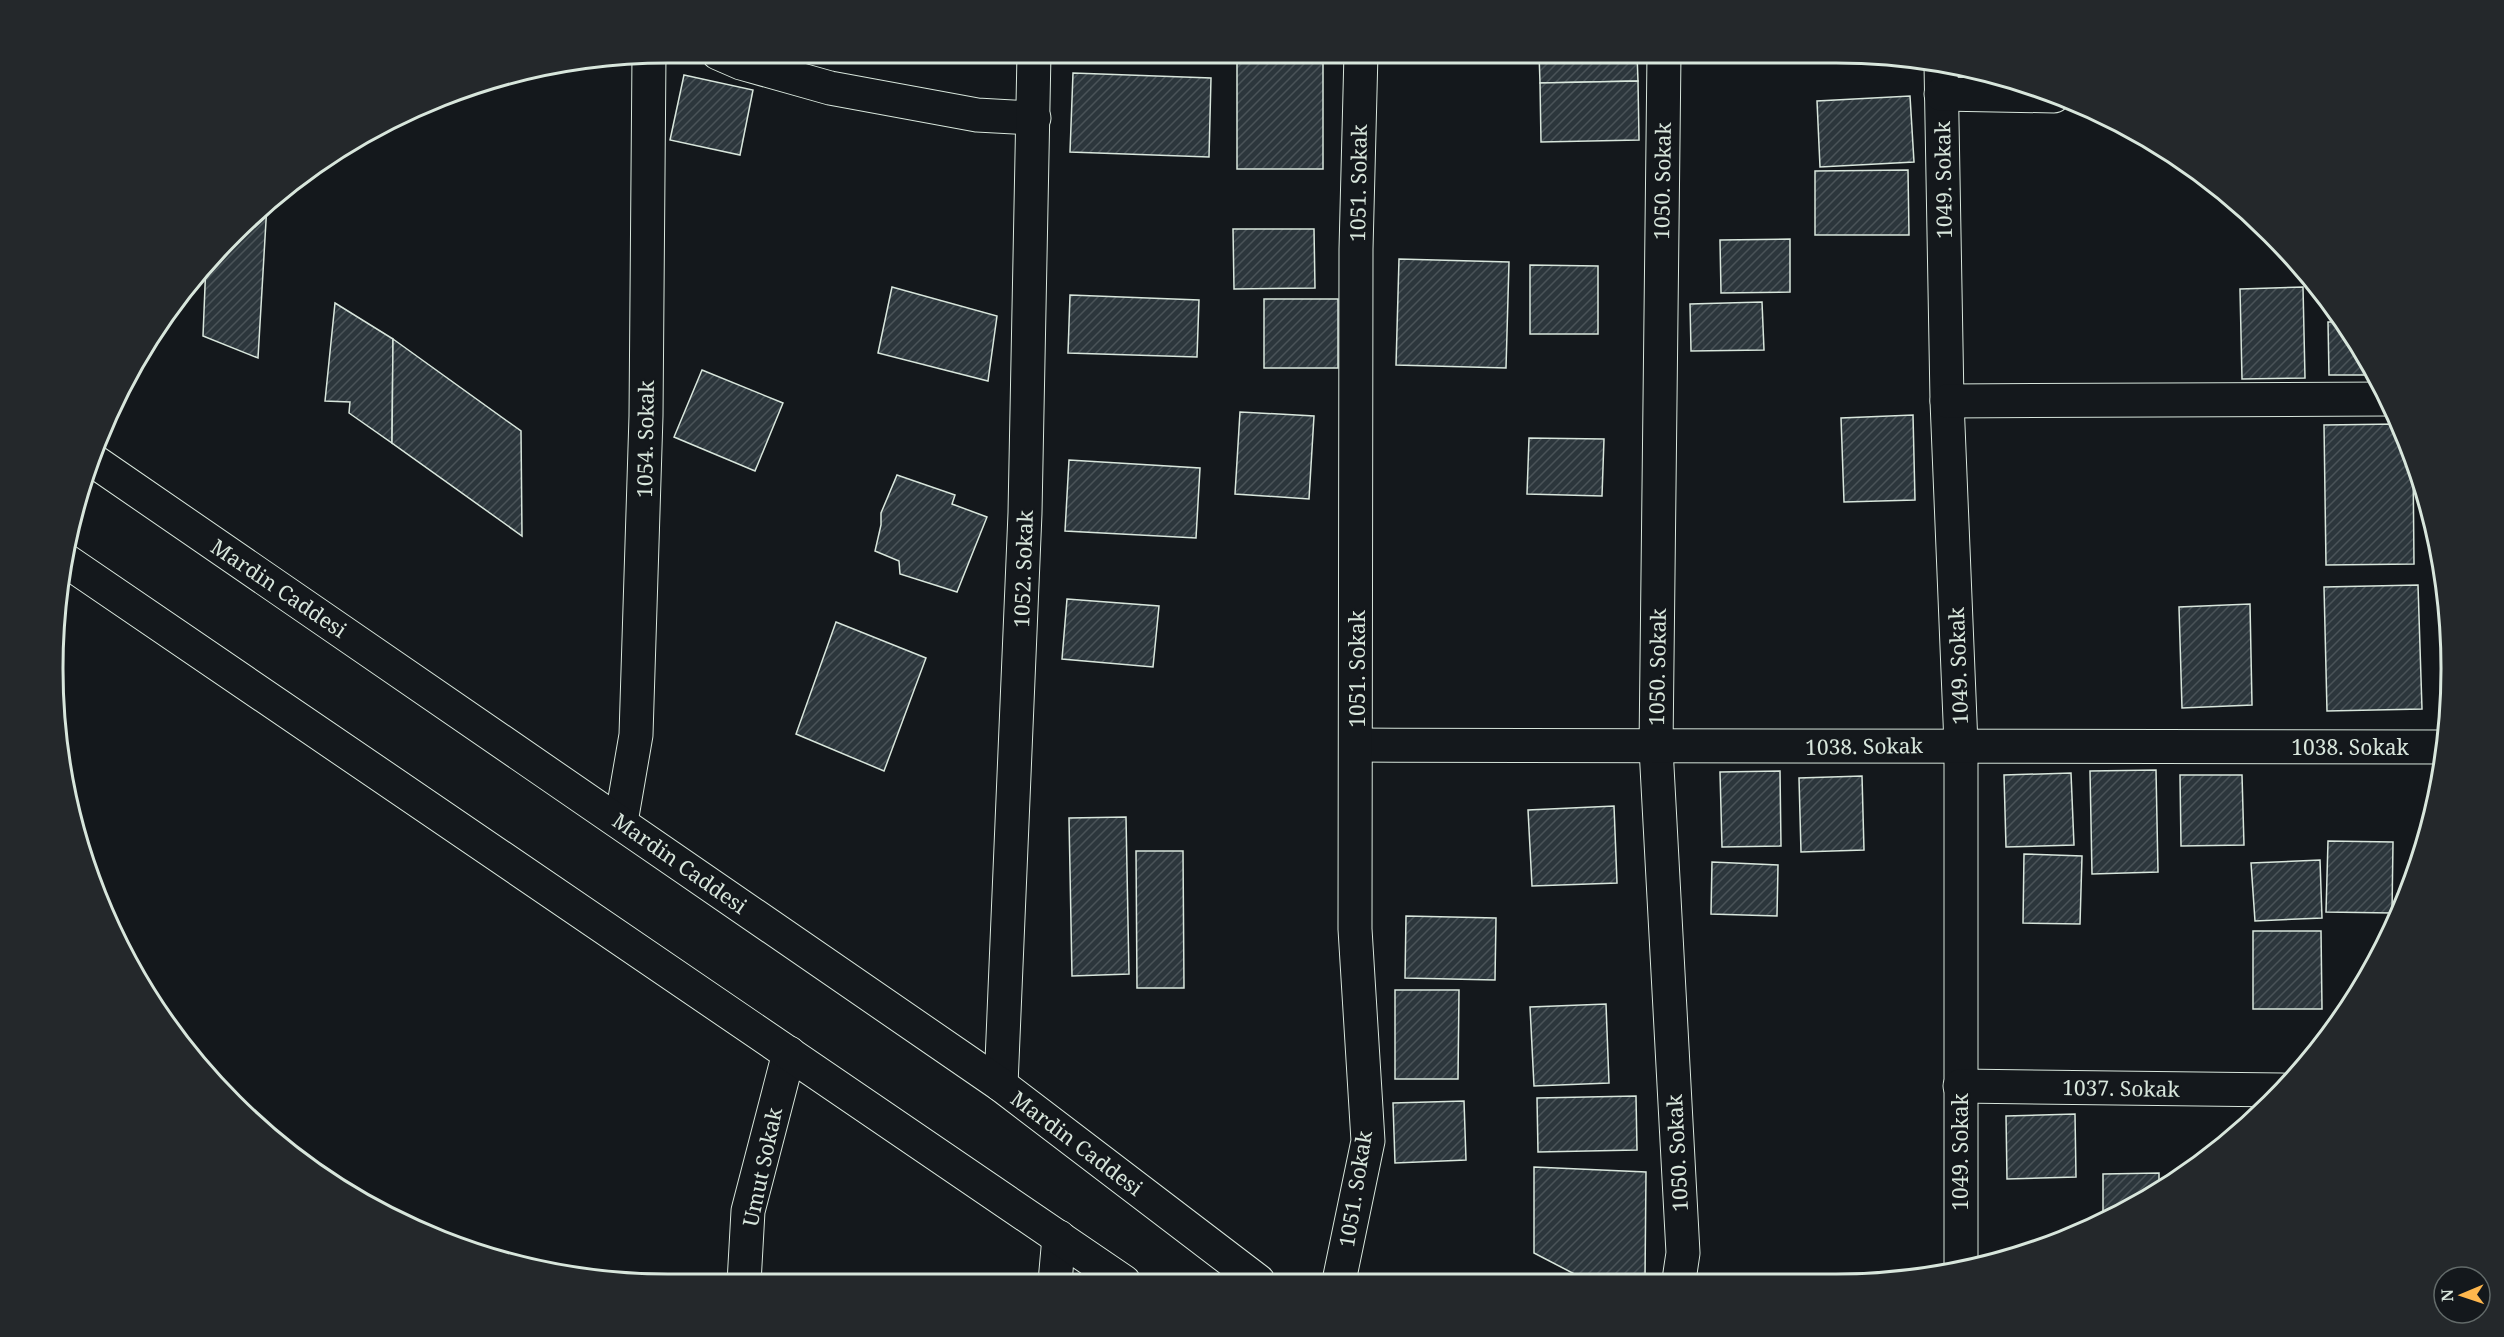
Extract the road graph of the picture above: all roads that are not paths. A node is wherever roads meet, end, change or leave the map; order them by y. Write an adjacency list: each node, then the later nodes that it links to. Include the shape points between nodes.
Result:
1 (649, 63): 17 (main road, 1054. Sokak, via 646,416 636,723)
2 (741, 63): 8 (main road, via 830,88 977,115)
3 (1034, 63): 8 (main road, 1052. Sokak)
4 (1361, 63): 13 (main road, 1051. Sokak, via 1356,249)
5 (1664, 63): 16 (main road, 1050. Sokak)
6 (1941, 80): 7 (main road); 10 (main road, 1049. Sokak)
7 (2014, 90)
8 (1034, 118): 19 (main road, 1052. Sokak, via 1025,513)
9 (2378, 399): 10 (main road)
10 (1947, 401): 14 (main road, 1049. Sokak)
11 (99, 464): 17 (main road, Mardin Caddesi)
12 (72, 565): 18 (main road)
13 (1357, 745): 16 (main road, 1038. Sokak); 28 (main road, 1051. Sokak, via 1354,929 1368,1141)
14 (1961, 745): 15 (main road, 1038. Sokak); 16 (main road, 1038. Sokak); 20 (main road, 1049. Sokak)
15 (2436, 747)
16 (1656, 748): 29 (main road, 1050. Sokak, via 1683,1253)
17 (621, 822): 19 (main road, Mardin Caddesi)
18 (789, 1053): 22 (main road); 24 (main road, Umut Sokak, via 748,1211)
19 (1001, 1085): 27 (main road, Mardin Caddesi)
20 (1960, 1086): 21 (main road, 1037. Sokak); 23 (main road, 1049. Sokak)
21 (2271, 1090)
22 (1059, 1237): 25 (main road); 26 (main road)
23 (1960, 1261)
24 (744, 1274)
25 (1056, 1274)
26 (1112, 1274)
27 (1249, 1274)
28 (1340, 1274)
29 (1680, 1274)

